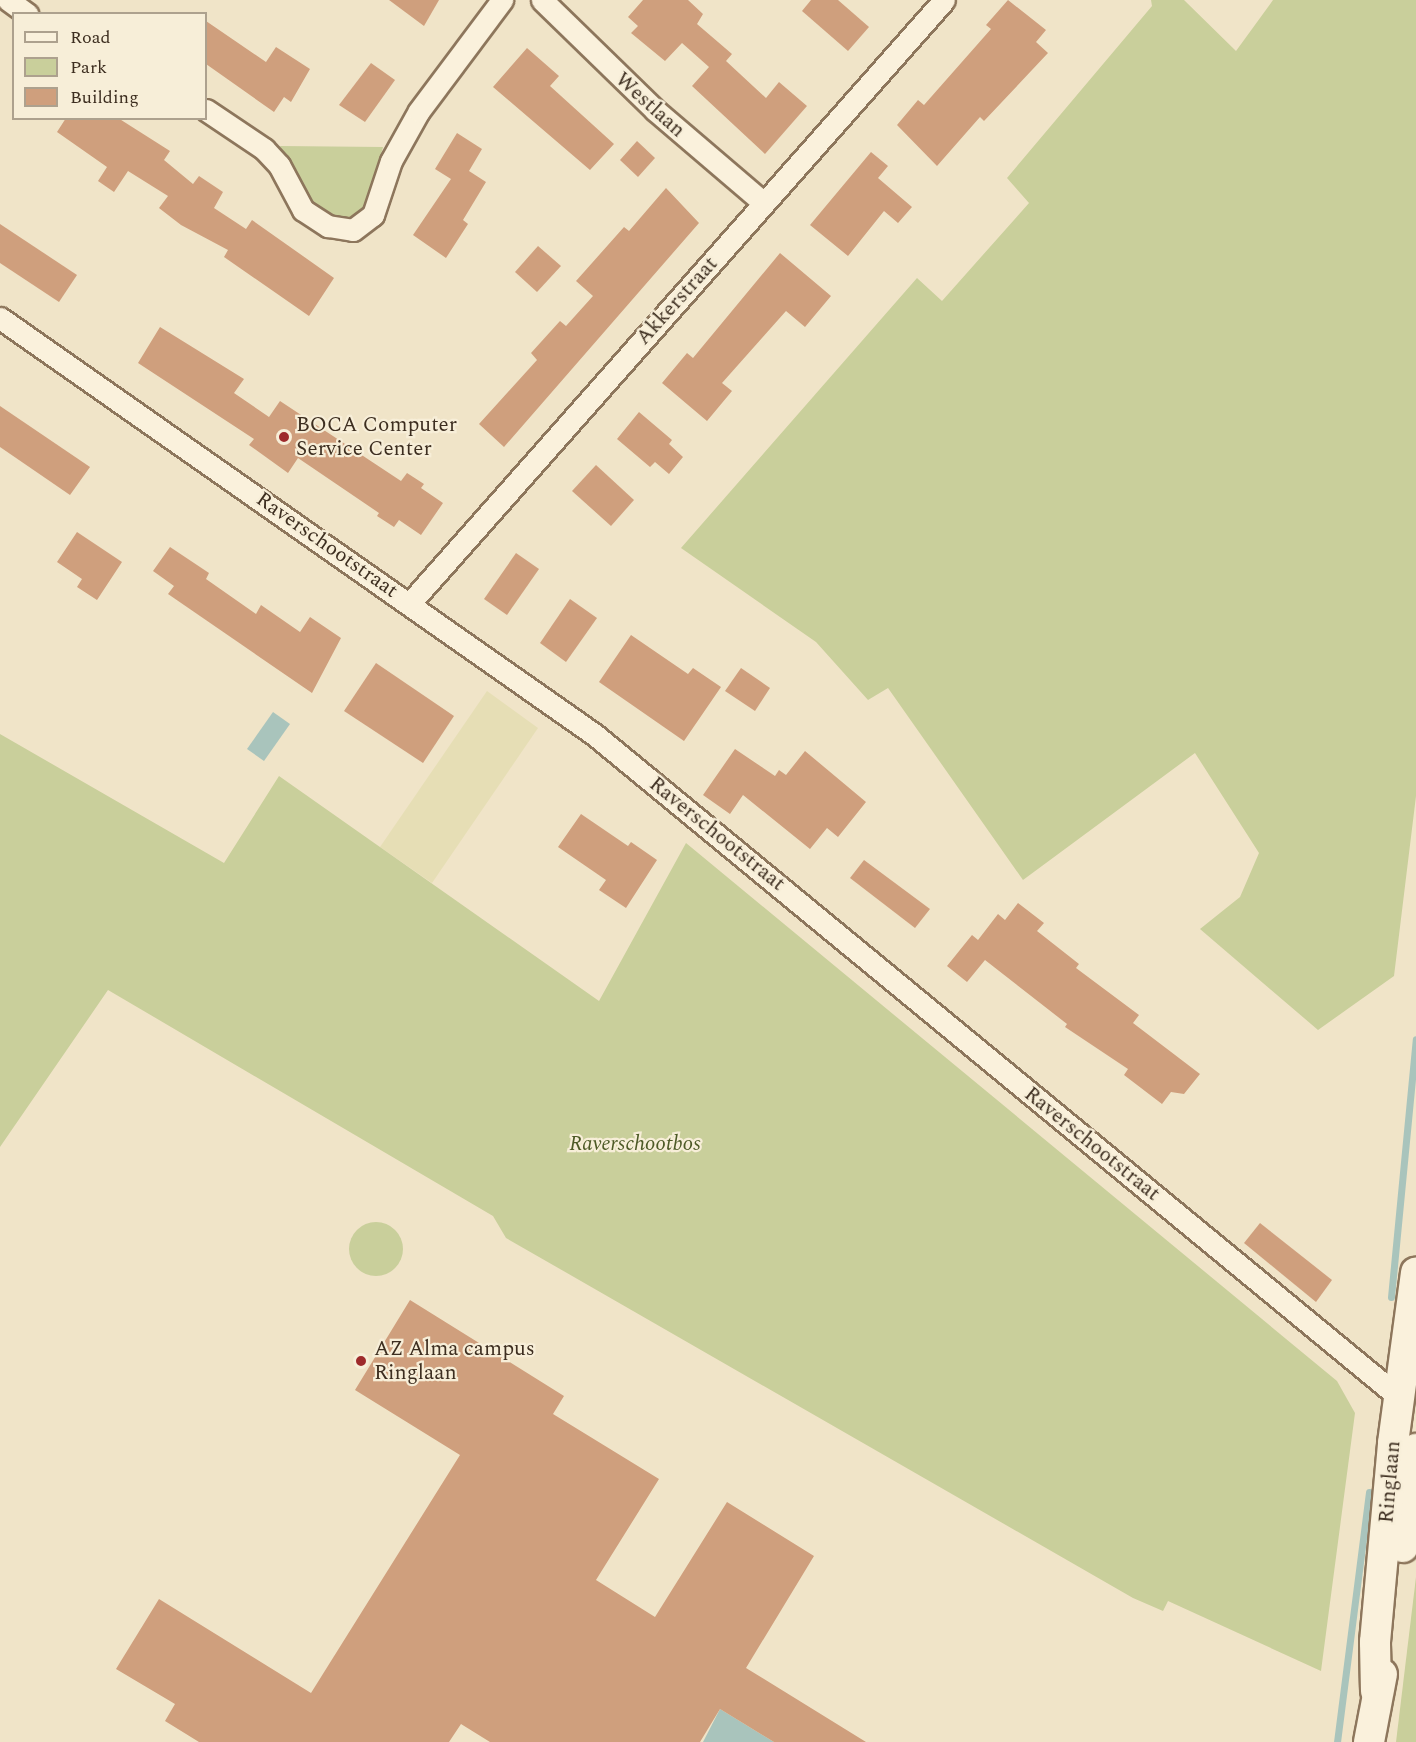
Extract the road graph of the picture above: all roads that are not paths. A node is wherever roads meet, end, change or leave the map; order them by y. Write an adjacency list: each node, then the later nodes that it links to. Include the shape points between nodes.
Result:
1 (8, 0): 5 (street)
2 (502, 0): 6 (street, via 419,111 391,161 373,215 353,230 328,226 303,210 279,165 264,149)
3 (542, 0): 7 (street, Westlaan, via 655,110)
4 (944, 0): 7 (street, Akkerstraat)
5 (24, 12)
6 (207, 111)
7 (764, 203): 9 (street, Akkerstraat)
8 (0, 318): 9 (street, Raverschootstraat)
9 (410, 603): 11 (street, Raverschootstraat, via 657,784)
10 (1416, 1273): 11 (main road, Ringlaan)
11 (1399, 1397): 12 (main road, Ringlaan)
12 (1405, 1446): 13 (main road, Ringlaan, via 1391,1643 1376,1691)
13 (1369, 1742)

